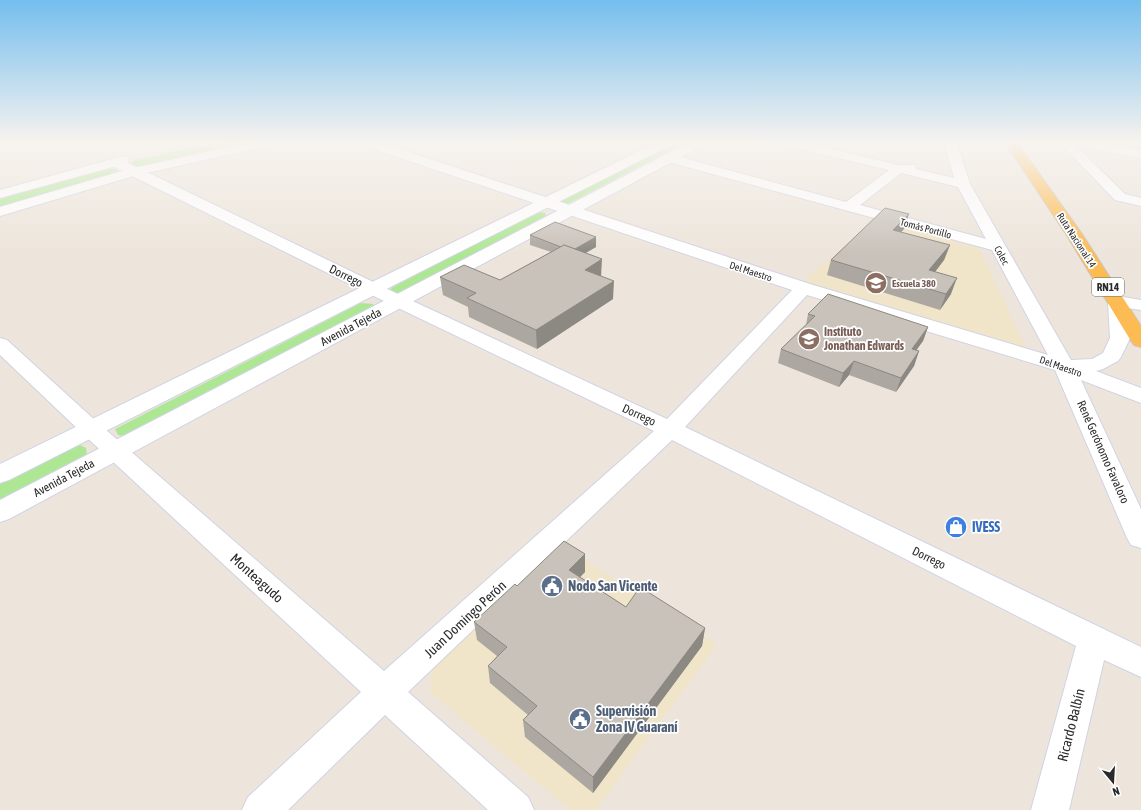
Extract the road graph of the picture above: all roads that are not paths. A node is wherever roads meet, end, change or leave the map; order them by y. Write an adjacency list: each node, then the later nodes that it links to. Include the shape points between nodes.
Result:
1 (53, 179): 14 (street)
2 (111, 179): 19 (street)
3 (148, 179): 22 (street, Dorrego)
4 (475, 179): 15 (street, Del Maestro)
5 (599, 179): 15 (street, Avenida Tejeda)
6 (620, 179): 18 (street, Avenida Tejeda)
7 (761, 179): 17 (street, Tomás Portillo)
8 (886, 179): 17 (street)
9 (943, 179): 13 (street)
10 (961, 179): 13 (street, Colec)
11 (1036, 179): 24 (highway, Ruta Nacional 14 / RN14)
12 (1102, 179): 16 (street, via 1120,197)
13 (963, 184): 20 (street, Colec)
14 (1, 193)
15 (544, 202): 18 (street, Del Maestro); 22 (street, Avenida Tejeda)
16 (1141, 202)
17 (848, 207): 20 (street, Tomás Portillo)
18 (569, 210): 21 (street, Del Maestro); 23 (street, Avenida Tejeda)
19 (0, 212)
20 (998, 248): 28 (street, Colec)
21 (804, 288): 28 (street, Del Maestro); 31 (street, Juan Domingo Perón)
22 (373, 289): 23 (street, Dorrego); 30 (street, Avenida Tejeda)
23 (398, 301): 31 (street, Dorrego); 32 (street, Avenida Tejeda)
24 (1117, 302): 25 (street); 26 (highway, Ruta Nacional 14 / RN14); 28 (street, via 1120,338 1111,357 1096,365)
25 (1141, 305)
26 (1141, 341)
27 (0, 344): 30 (street, Monteagudo)
28 (1064, 366): 29 (street, Del Maestro); 35 (street, René Gerónomo Favaloro)
29 (1141, 396)
30 (90, 428): 32 (street, Monteagudo); 33 (street, Avenida Tejeda)
31 (670, 429): 36 (street, Dorrego); 38 (street, Juan Domingo Perón)
32 (116, 451): 34 (street, Avenida Tejeda); 38 (street, Monteagudo)
33 (0, 474)
34 (0, 512)
35 (1141, 538)
36 (1093, 640): 37 (street, Dorrego); 41 (street, Ricardo Balbín)
37 (1141, 663)
38 (384, 693): 39 (street, Juan Domingo Perón); 40 (street, Monteagudo)
39 (261, 810)
40 (515, 810)
41 (1050, 810)

